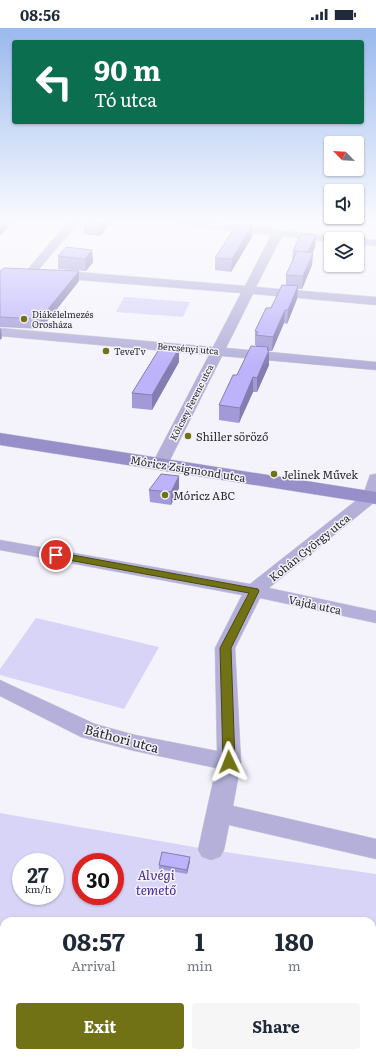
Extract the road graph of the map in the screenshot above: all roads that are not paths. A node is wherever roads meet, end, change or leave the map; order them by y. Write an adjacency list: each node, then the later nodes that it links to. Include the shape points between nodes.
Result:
1 (29, 270): 3 (street, via 27,272)
2 (259, 270): 3 (street, Kölcsey Ferenc utca)
3 (249, 289): 4 (street); 6 (street, Kölcsey Ferenc utca)
4 (376, 301)
5 (0, 332): 6 (street, Bercsényi utca)
6 (217, 350): 7 (street, Bercsényi utca); 9 (street, Kölcsey Ferenc utca)
7 (376, 366)
8 (0, 439): 9 (main road, Móricz Zsigmond utca)
9 (160, 464): 10 (main road, Móricz Zsigmond utca)
10 (374, 491): 12 (street, Kohán György utca)
11 (0, 545): 12 (street, Vajda utca)
12 (254, 591): 13 (street, Vajda utca); 15 (street, Kohán György utca, via 225,648)
13 (376, 617)
14 (0, 687): 15 (street, Báthori utca, via 94,733)
15 (229, 762): 16 (street, Kohán György utca)
16 (220, 813): 17 (street); 18 (street, Kohán György utca)
17 (376, 849)
18 (211, 850)

